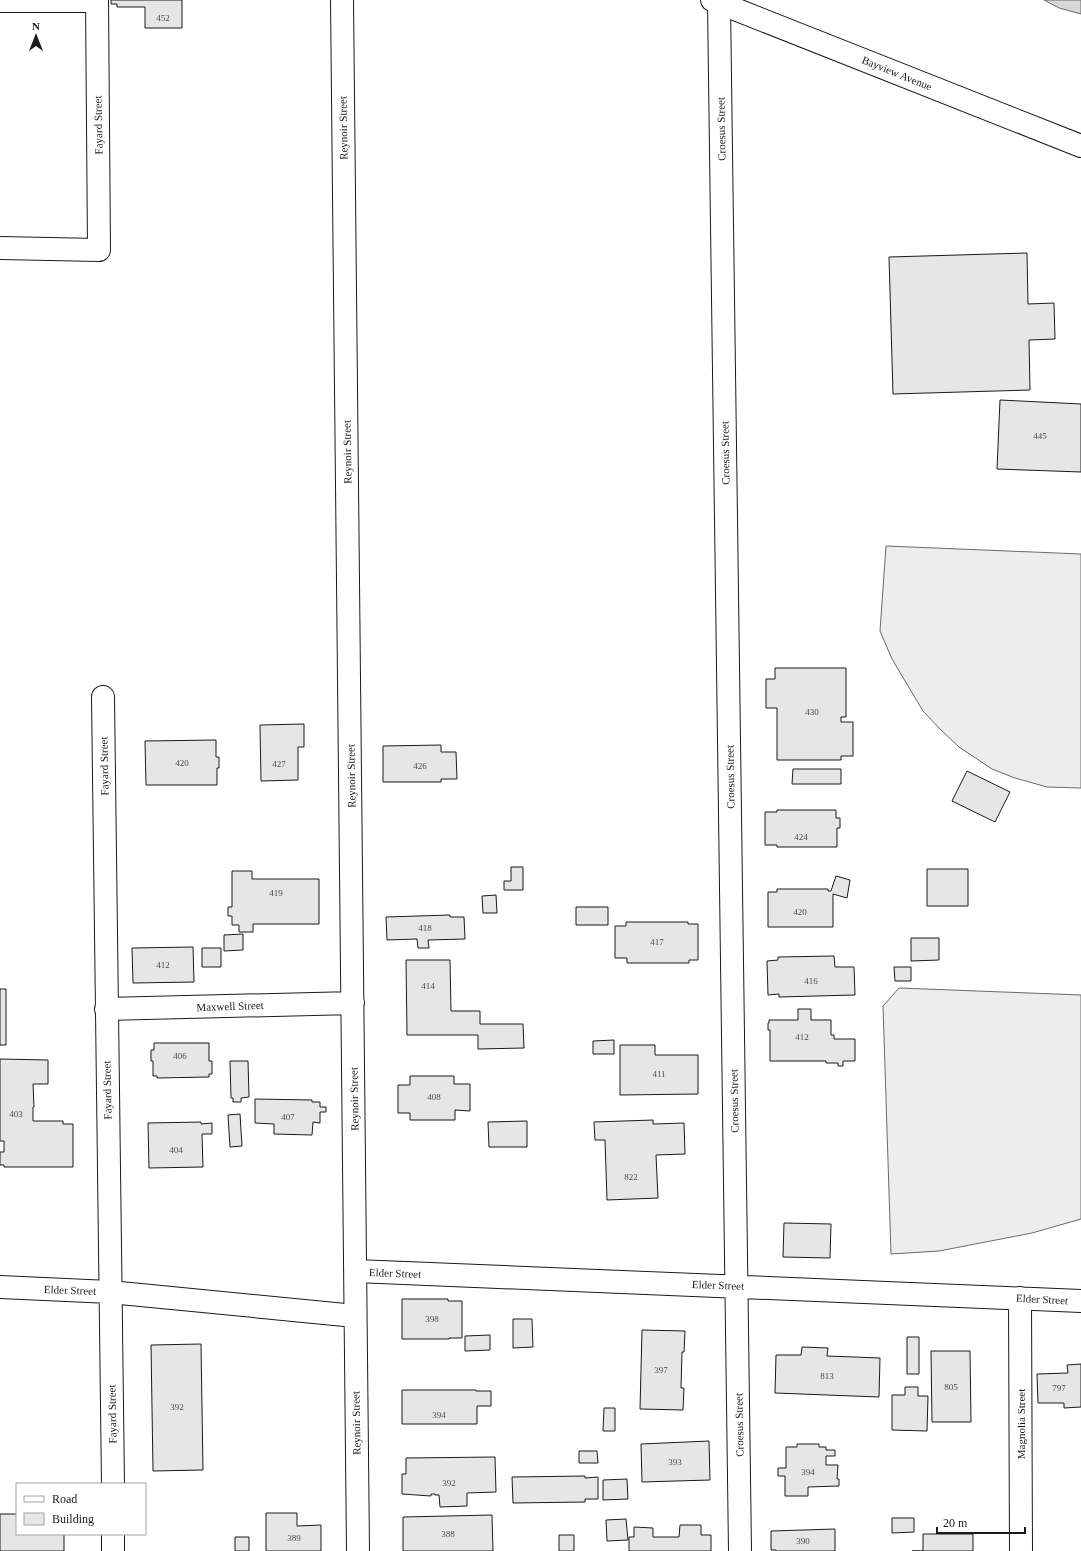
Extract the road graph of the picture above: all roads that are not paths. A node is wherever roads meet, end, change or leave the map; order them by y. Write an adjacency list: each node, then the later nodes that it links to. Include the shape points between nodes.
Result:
1 (342, 0): 8 (street, Reynoir Street)
2 (0, 1): 3 (street)
3 (96, 1): 6 (street, Fayard Street, via 99,250)
4 (716, 1): 5 (street, Bayview Avenue); 11 (street, Croesus Street)
5 (1081, 146)
6 (0, 248)
7 (103, 697): 9 (street, Fayard Street)
8 (353, 1003): 9 (street, Maxwell Street); 10 (street, Reynoir Street)
9 (106, 1009): 13 (street, Fayard Street)
10 (356, 1271): 11 (street, Elder Street); 16 (street, Reynoir Street)
11 (736, 1286): 14 (street, Elder Street); 21 (street, Croesus Street)
12 (0, 1287): 13 (street, Elder Street)
13 (110, 1292): 16 (street, Elder Street); 17 (street, Fayard Street)
14 (1020, 1298): 15 (street, Elder Street); 22 (street, Magnolia Street)
15 (1081, 1301)
16 (355, 1316): 20 (street, Reynoir Street)
17 (113, 1483)
18 (113, 1535): 19 (street)
19 (113, 1551)
20 (358, 1551)
21 (740, 1551)
22 (1021, 1551)

